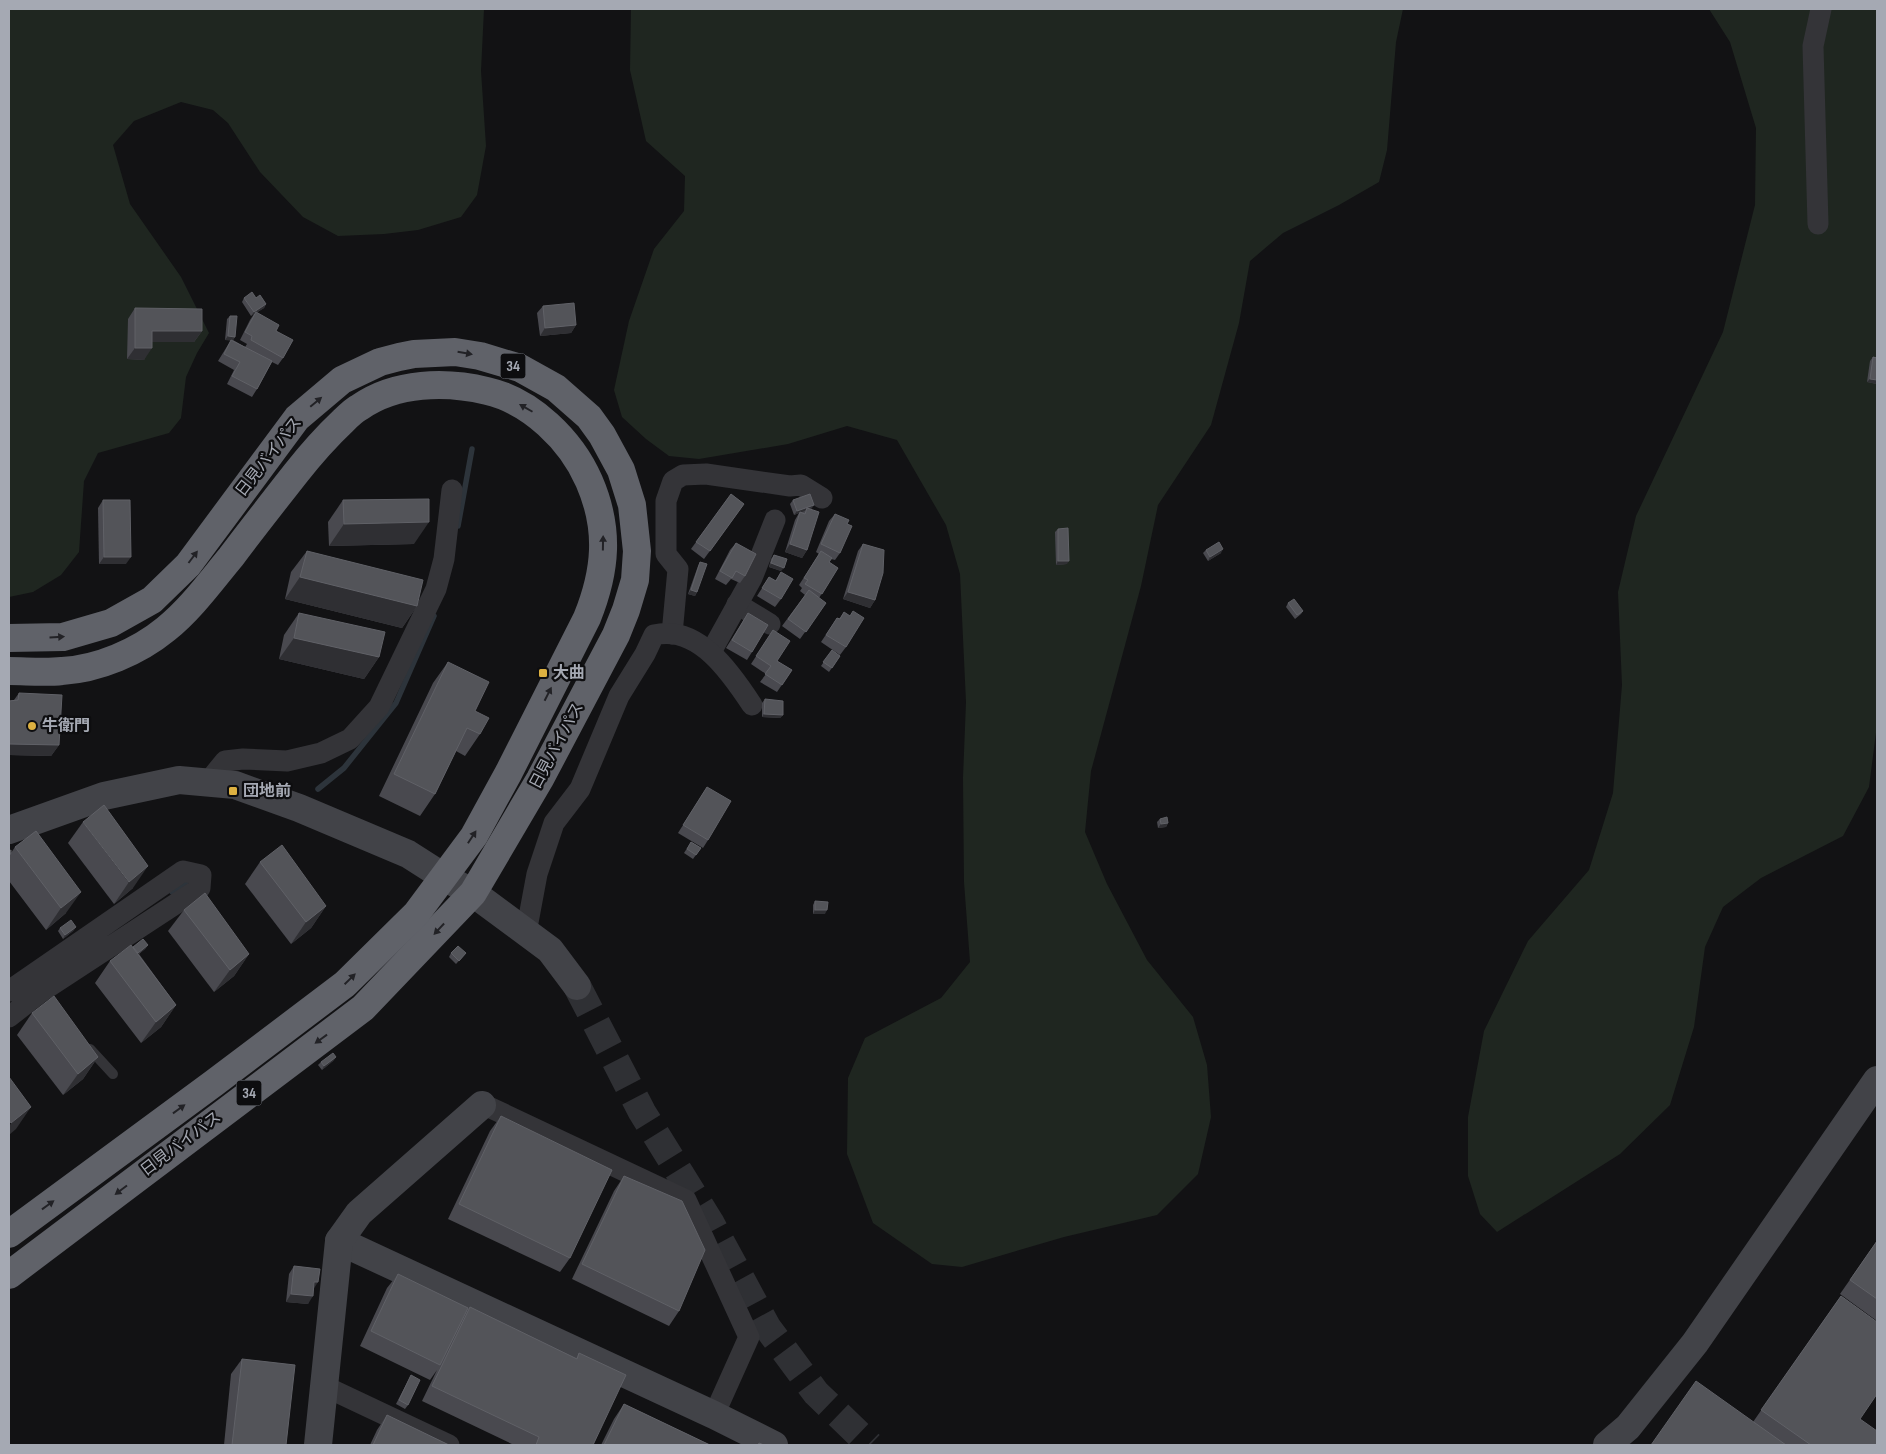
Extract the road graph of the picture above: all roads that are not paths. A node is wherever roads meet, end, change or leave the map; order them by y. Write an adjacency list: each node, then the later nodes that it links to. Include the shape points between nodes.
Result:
1 (1821, 9): 2 (street, via 1812,46)
2 (1818, 224)
3 (452, 490): 13 (street, via 444,559 436,589 379,707 350,739 321,753 286,761 244,758 225,761)
4 (822, 498): 8 (street, via 801,485 706,474 683,475 673,482 666,501 666,554 678,569)
5 (775, 520): 6 (street, via 752,578)
6 (737, 604): 7 (street); 10 (street)
7 (770, 624)
8 (672, 634): 10 (street, via 688,638); 17 (street, via 654,635 619,696 580,789 554,823 537,874)
9 (9, 638): 16 (highway, 日見バイパス / 34, one-way to 16, via 63,637 111,623 152,600 188,565 297,418 342,380 359,371 407,356 455,352 520,368 556,388 589,418 614,453 632,505 636,570 616,635 540,779)
10 (710, 652): 12 (street, via 736,680)
11 (9, 671): 15 (highway, 日見バイパス / 34, one-way to 11, via 474,836 587,618 595,598 603,555 598,502 573,452 532,411 501,394 443,384 388,392 359,407 318,444 206,589 167,628 144,645 91,667 62,672)
12 (752, 705)
13 (208, 782): 14 (street, via 179,780 104,796); 15 (street, via 235,784 299,808 408,854)
14 (9, 830)
15 (444, 877): 16 (street); 26 (highway, 日見バイパス / 34, one-way to 15, via 345,984 416,914)
16 (473, 893): 17 (street); 28 (highway, 日見バイパス / 34, one-way to 28, via 363,1008)
17 (526, 933): 18 (street, via 550,950)
18 (577, 986)
19 (38, 987): 19 (street, via 183,871 201,875 200,888); 20 (street); 21 (street)
20 (9, 991)
21 (9, 1017)
22 (86, 1045): 23 (lane)
23 (112, 1074)
24 (1877, 1080): 34 (street, via 1695,1343 1628,1426)
25 (482, 1105): 27 (street, via 359,1213); 30 (street, via 686,1200 749,1337)
26 (9, 1234)
27 (338, 1242): 29 (street); 30 (street)
28 (9, 1275)
29 (324, 1386): 31 (street); 32 (street)
30 (714, 1414): 33 (street)
31 (318, 1445)
32 (449, 1445)
33 (774, 1445)
34 (1607, 1445)

